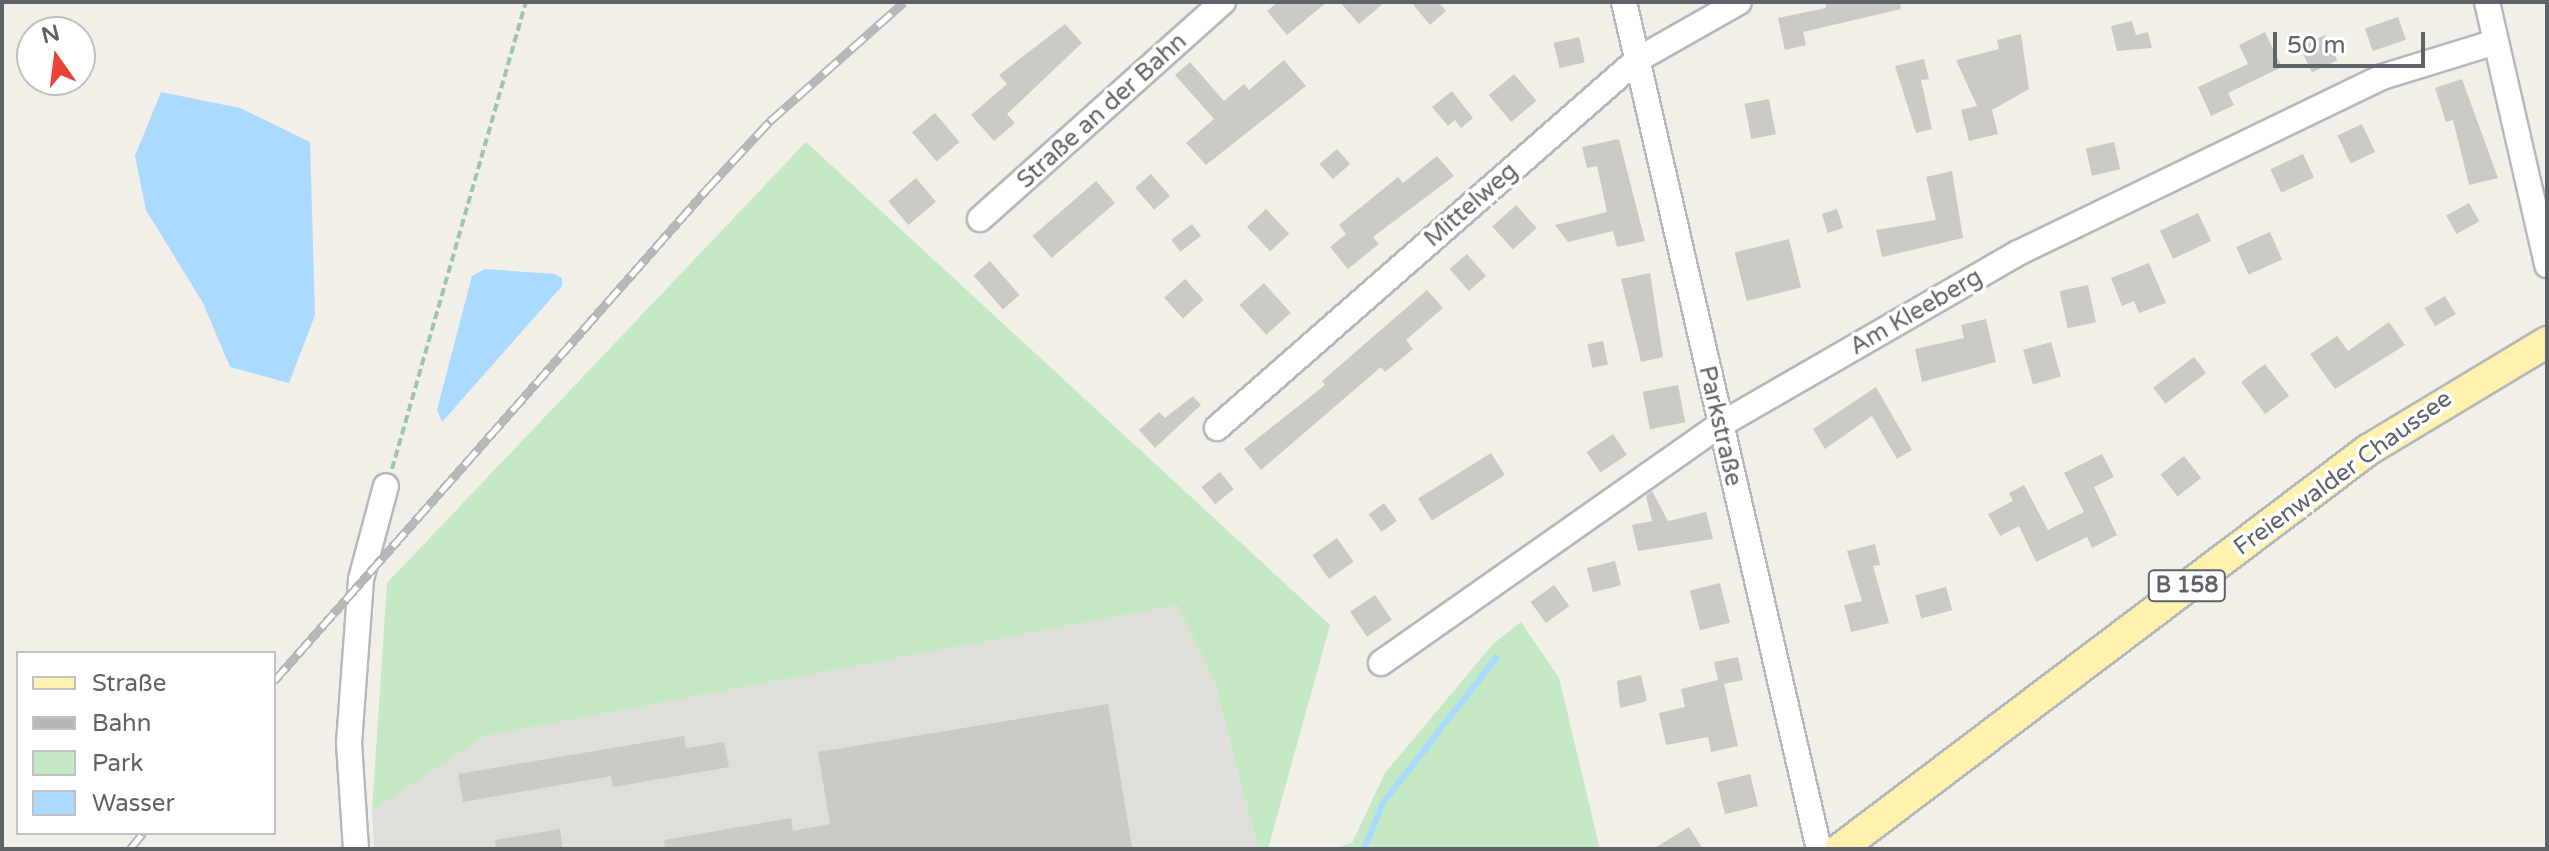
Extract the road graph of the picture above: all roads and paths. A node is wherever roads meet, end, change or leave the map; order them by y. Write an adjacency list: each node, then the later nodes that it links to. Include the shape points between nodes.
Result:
1 (526, 2): 13 (path)
2 (1223, 2): 8 (street, Straße an der Bahn)
3 (1624, 2): 7 (street, Parkstraße)
4 (1739, 2): 7 (street, Mittelweg)
5 (2487, 2): 6 (street)
6 (2496, 42): 9 (street); 11 (street, Am Kleeberg, via 2382,77 2099,209)
7 (1637, 60): 11 (street, Parkstraße); 12 (street, Mittelweg)
8 (980, 219)
9 (2547, 265)
10 (2547, 342): 17 (main road, Freienwalder Chaussee / B 158, via 2368,450)
11 (1720, 425): 14 (street, Am Kleeberg); 16 (street, Parkstraße)
12 (1217, 428)
13 (386, 486): 15 (street, via 361,579 349,743)
14 (1381, 663)
15 (356, 847)
16 (1819, 849)
17 (1840, 849)

